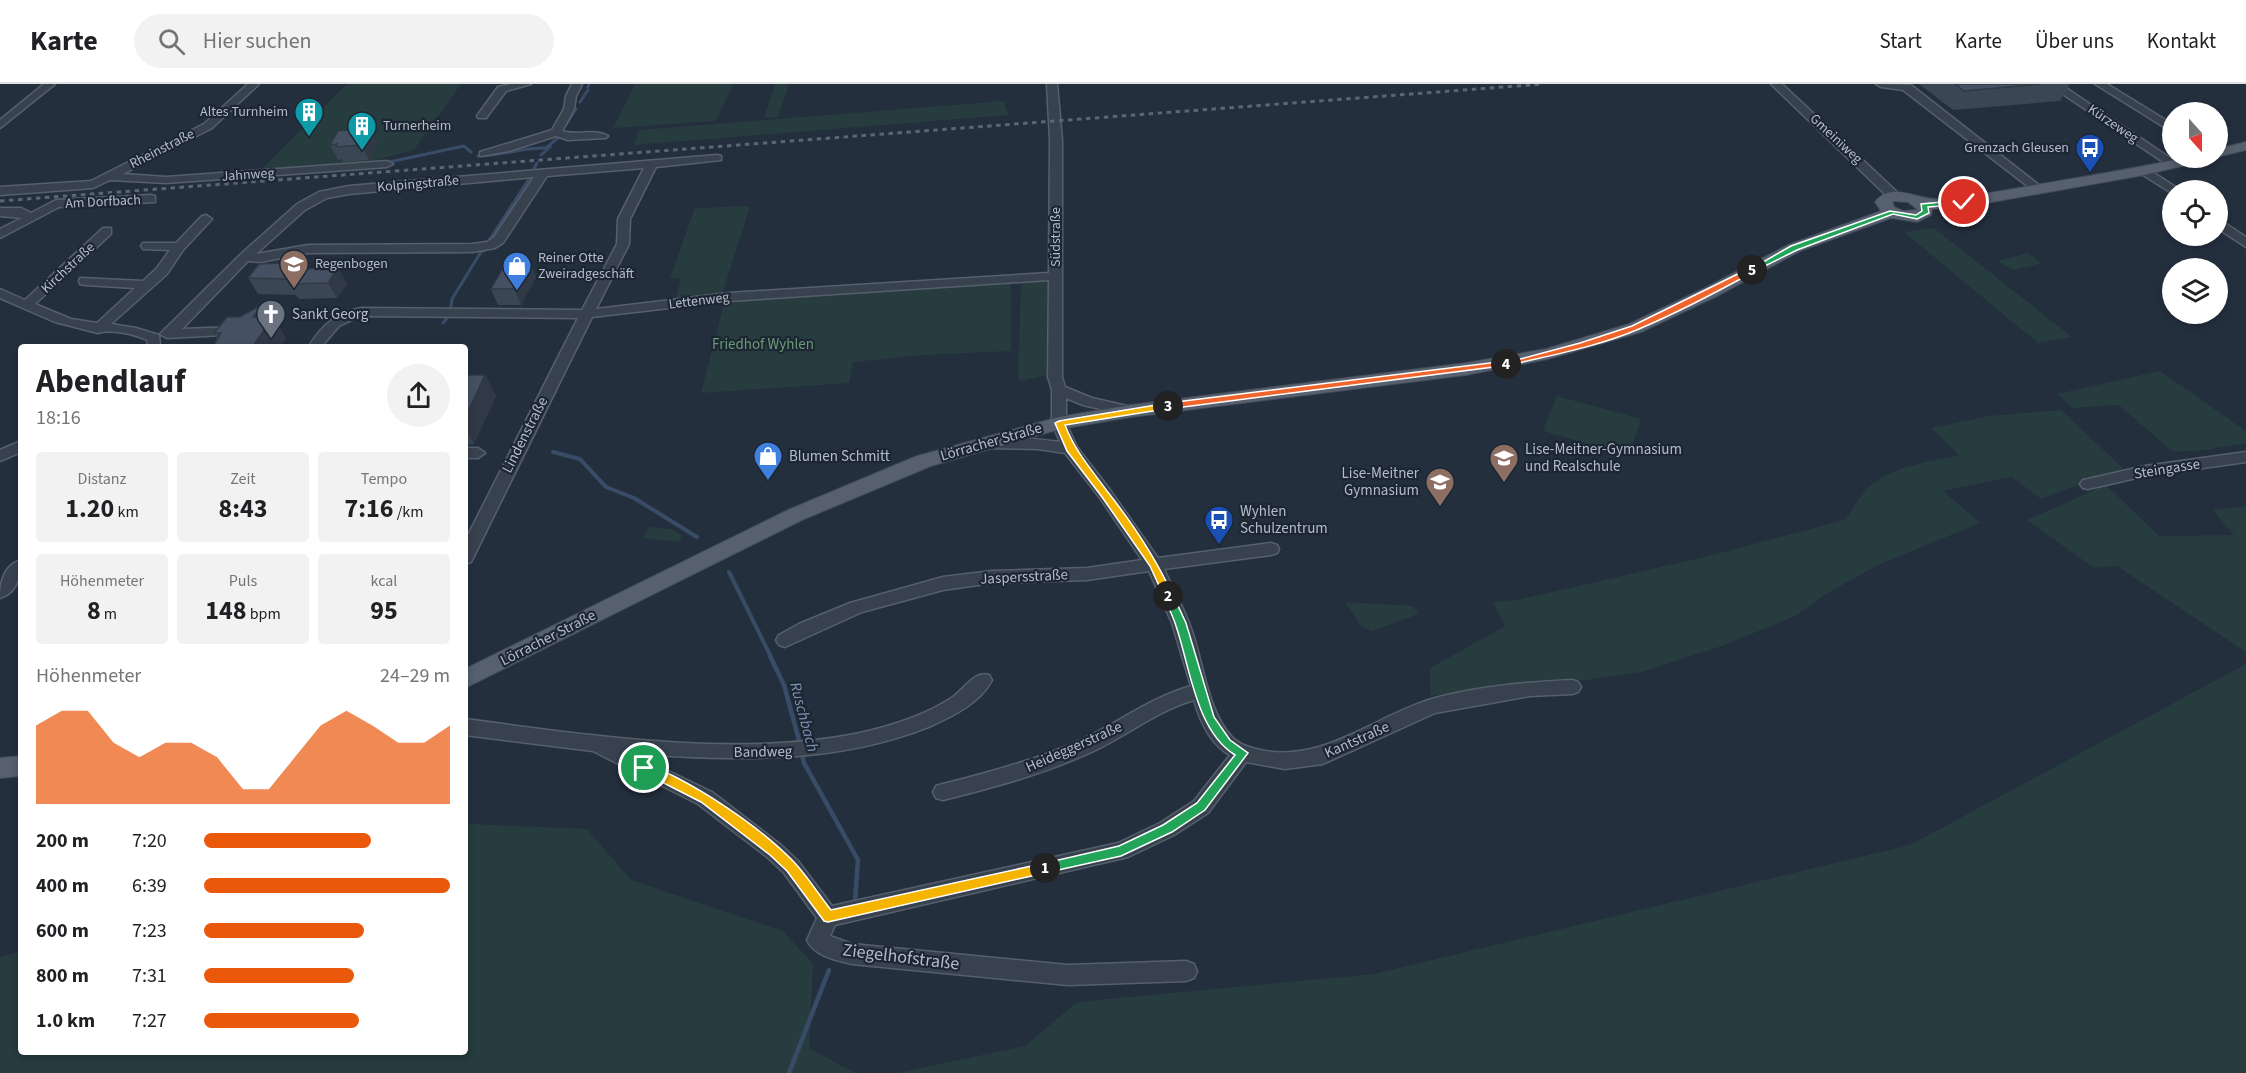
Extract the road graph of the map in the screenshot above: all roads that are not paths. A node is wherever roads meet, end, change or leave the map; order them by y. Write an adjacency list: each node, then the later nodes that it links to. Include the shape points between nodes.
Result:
1 (50, 84): 14 (street)
2 (254, 84): 27 (street, Rheinstraße, via 208,126)
3 (526, 84): 10 (street)
4 (577, 84): 15 (street)
5 (1052, 84): 43 (street, Südstraße)
6 (1776, 84): 32 (street, Gmeiniweg)
7 (1881, 84): 11 (street)
8 (2053, 84): 20 (street, Kürzeweg)
9 (2100, 84): 13 (street, Kürzeweg)
10 (503, 86): 12 (street)
11 (1905, 86): 29 (street)
12 (482, 116)
13 (2162, 123)
14 (0, 125)
15 (556, 132): 16 (street, via 568,137); 19 (street)
16 (602, 136)
17 (2246, 146): 18 (main road)
18 (2228, 150)
19 (484, 154)
20 (2162, 157)
21 (717, 158): 22 (street, Kolpingstraße)
22 (652, 163): 26 (street, Kolpingstraße); 48 (street, Lindenstraße, via 624,219 623,244)
23 (387, 164): 27 (street, Jahnweg, via 166,180)
24 (2162, 167): 25 (main road)
25 (2144, 171): 28 (street); 29 (main road)
26 (543, 173): 42 (street, Kolpingstraße, via 331,193 301,207); 42 (street, via 499,240 491,245 308,249)
27 (109, 176): 30 (street, Rheinstraße, via 93,184)
28 (2162, 182)
29 (2038, 189): 32 (main road, via 1924,206 1926,212 1917,217)
30 (0, 191)
31 (151, 199): 34 (street, Am Dorfbach, via 56,204)
32 (1893, 204): 55 (main road, Lörracher Straße, via 1794,248 1635,328 1548,354 1466,369)
33 (0, 212): 34 (street, via 21,212)
34 (29, 218): 38 (street)
35 (206, 219): 41 (street)
36 (2228, 230): 39 (street)
37 (107, 231): 47 (street, Kirchstraße)
38 (0, 234)
39 (2246, 243)
40 (147, 246): 41 (street)
41 (179, 247): 45 (street, via 162,271)
42 (245, 257): 51 (street, Kolpingstraße)
43 (1056, 276): 48 (street, Lettenweg, via 729,297); 54 (street, Südstraße, via 1055,377)
44 (85, 280): 45 (street)
45 (145, 285): 49 (street)
46 (0, 293): 47 (street, Kirchstraße)
47 (28, 304): 49 (street, Kirchstraße, via 66,321)
48 (587, 314): 53 (street, Lettenweg, via 361,312 343,316 327,328); 64 (street, Lindenstraße)
49 (98, 329): 52 (street, Kirchstraße, via 144,332)
50 (246, 331): 51 (street, Kirchstraße)
51 (172, 332): 52 (street, Kirchstraße)
52 (154, 342)
53 (317, 344)
54 (1059, 390): 55 (street, via 1088,402); 56 (street, Südstraße)
55 (1131, 411): 56 (main road, Lörracher Straße)
56 (1059, 423): 57 (main road, Lörracher Straße); 59 (street, Kantstraße)
57 (982, 443): 59 (street); 69 (main road, Lörracher Straße, via 831,498)
58 (18, 447): 60 (street)
59 (1070, 449): 65 (street, Kantstraße)
60 (0, 456)
61 (2246, 457): 62 (street, Steingasse, via 2145,471)
62 (2088, 484)
63 (1272, 549): 65 (street, Jaspersstraße)
64 (468, 552)
65 (1154, 565): 68 (street, Jaspersstraße, via 1053,577 991,577 947,583 885,599 804,628); 72 (street, Kantstraße, via 1181,623)
66 (18, 570): 67 (street)
67 (0, 592)
68 (785, 640)
69 (468, 678)
70 (983, 680): 75 (street, Bandweg, via 950,710 876,738 794,752 732,753)
71 (1572, 687): 76 (street, Kantstraße, via 1530,689 1434,706 1323,756 1285,761)
72 (1200, 691): 76 (street, Kantstraße, via 1217,732 1226,744); 80 (street, Heideggerstraße, via 1173,699 1092,743 1055,758 1007,776)
73 (468, 727): 74 (street)
74 (596, 744): 75 (street, Bandweg); 79 (street)
75 (651, 747): 79 (street, via 641,757)
76 (1242, 753): 81 (street, via 1201,807 1121,851)
77 (18, 766): 78 (main road)
78 (0, 768)
79 (644, 768): 81 (street, via 705,798 774,851 791,867)
80 (943, 792)
81 (828, 917): 82 (street, Ziegelhofstraße, via 817,940 852,954 1068,975)
82 (1186, 971)

